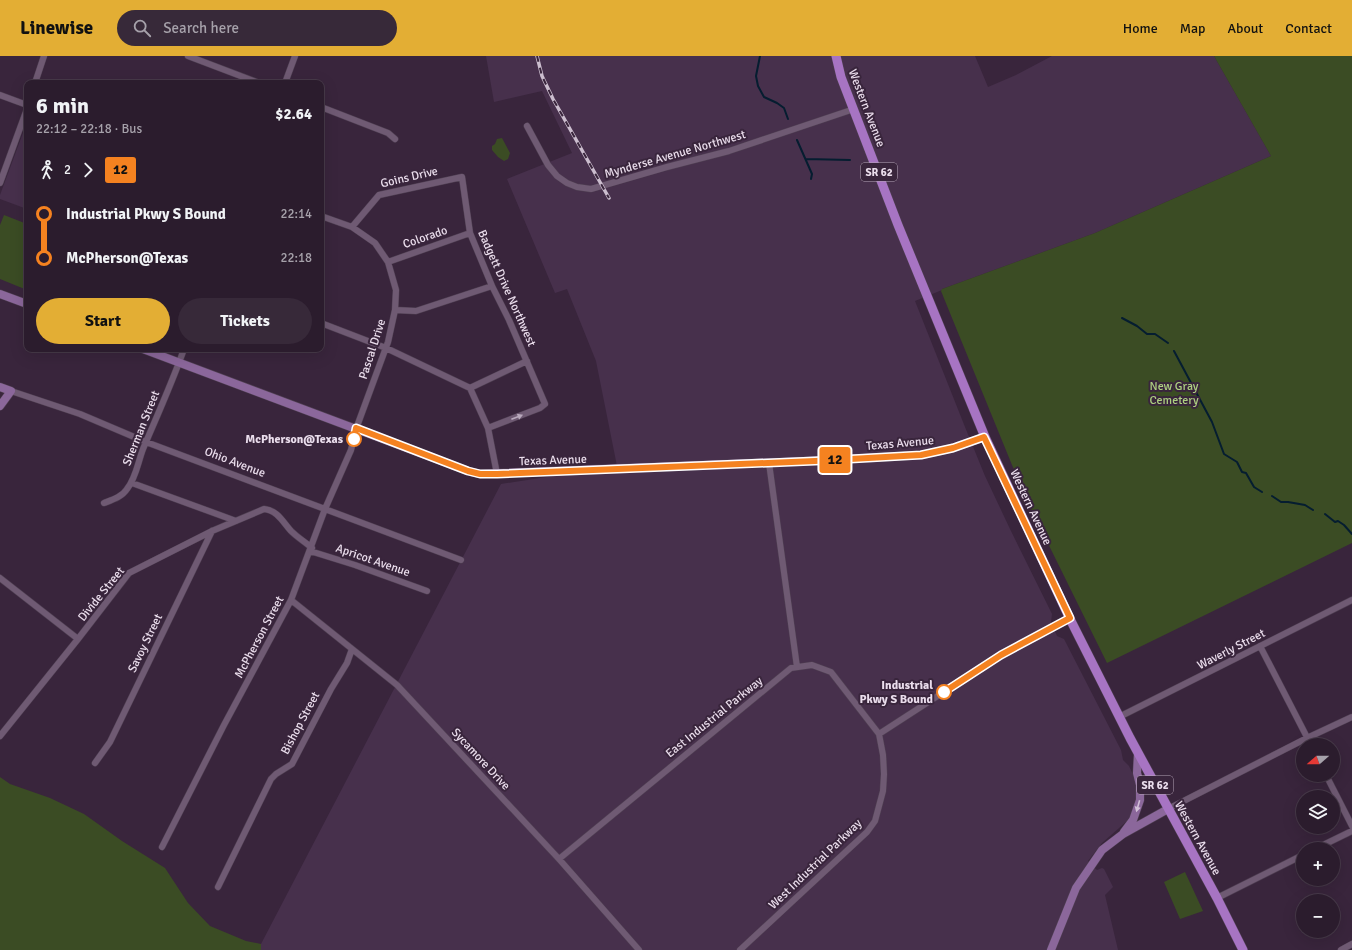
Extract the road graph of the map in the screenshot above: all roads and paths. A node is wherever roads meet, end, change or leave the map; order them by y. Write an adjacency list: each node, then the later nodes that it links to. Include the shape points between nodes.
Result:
1 (44, 56): 5 (street)
2 (188, 56): 6 (street)
3 (295, 56): 7 (street)
4 (836, 56): 11 (main road, Western Avenue / SR 62, via 841,77)
5 (36, 80)
6 (251, 80)
7 (286, 80)
8 (0, 95): 9 (street)
9 (24, 104)
10 (324, 108): 14 (street, via 388,133)
11 (854, 109): 13 (street, Mynderse Avenue Northwest, via 729,151 591,189 577,187 557,176 548,165); 37 (main road, Western Avenue / SR 62)
12 (24, 117): 16 (street)
13 (527, 126)
14 (395, 139)
15 (462, 177): 18 (street, Goins Drive, via 379,194); 19 (street, Badgett Drive Northwest)
16 (0, 183)
17 (324, 217): 18 (street, Pascal Drive)
18 (352, 227): 20 (street, Pascal Drive, via 375,243)
19 (470, 233): 20 (street, Colorado); 21 (street, Badgett Drive Northwest)
20 (388, 262): 24 (street, Pascal Drive, via 396,290)
21 (492, 286): 24 (street, via 416,311); 29 (street, Badgett Drive Northwest)
22 (0, 294): 23 (street)
23 (24, 303)
24 (395, 310): 26 (street, Pascal Drive)
25 (324, 324): 26 (street)
26 (386, 348): 32 (street); 35 (street, Pascal Drive)
27 (151, 352): 30 (street, Texas Avenue)
28 (183, 352): 30 (street, Sherman Street)
29 (527, 361): 32 (street); 36 (street, Badgett Drive Northwest, one-way to 29, via 540,408 544,404)
30 (179, 363): 35 (street, Texas Avenue); 38 (street, Sherman Street)
31 (0, 387): 33 (street, Ohio Avenue)
32 (470, 388): 36 (street)
33 (11, 391): 34 (street); 38 (street, Ohio Avenue, via 80,414)
34 (0, 406)
35 (356, 428): 40 (street, Texas Avenue, via 468,471); 43 (street, McPherson Street, via 351,450)
36 (488, 428): 40 (street)
37 (984, 437): 39 (street, Texas Avenue, via 953,448 921,455); 52 (main road, Western Avenue / SR 62)
38 (146, 442): 41 (street, Sherman Street); 43 (street, Ohio Avenue)
39 (769, 463): 40 (street, Texas Avenue); 56 (street)
40 (497, 474)
41 (132, 483): 42 (street, Sherman Street, via 120,496); 44 (street)
42 (104, 503)
43 (325, 510): 46 (street, McPherson Street); 47 (street, Ohio Avenue)
44 (236, 521): 45 (street, Divide Street); 46 (street, Divide Street, via 264,509 271,509)
45 (212, 531): 53 (street, Divide Street, via 129,572); 64 (street, Savoy Street, via 110,742)
46 (311, 549): 49 (street, Apricot Avenue); 50 (street, McPherson Street)
47 (461, 560)
48 (0, 578): 53 (street)
49 (427, 591)
50 (291, 600): 55 (street, Sycamore Drive); 71 (street, McPherson Street)
51 (1352, 600): 54 (street, Waverly Street)
52 (1070, 618): 57 (main road, Western Avenue / SR 62); 59 (street, via 1001,655)
53 (78, 639): 60 (street, Divide Street)
54 (1260, 646): 57 (street, Waverly Street); 61 (street)
55 (352, 649): 73 (street, Sycamore Drive, via 397,686); 74 (street, Bishop Street, via 347,663 292,764 271,779)
56 (797, 667): 59 (street, East Industrial Parkway, via 812,665 831,672); 73 (street, East Industrial Parkway, via 791,668)
57 (1119, 717): 63 (main road, Western Avenue / SR 62)
58 (1352, 717): 61 (street)
59 (879, 734): 78 (street, West Industrial Parkway, via 884,774 883,791 875,821 868,832)
60 (0, 736)
61 (1307, 738)
62 (1296, 744): 66 (street)
63 (1138, 754): 66 (main road, Western Avenue / SR 62); 69 (street, one-way to 69, via 1140,800 1133,820)
64 (95, 763)
65 (1330, 782): 67 (street)
66 (1168, 809): 69 (street); 75 (main road, Western Avenue / SR 62)
67 (1352, 826)
68 (1352, 831): 70 (street)
69 (1123, 834): 79 (street, via 1102,850 1076,888)
70 (1329, 842)
71 (162, 847)
72 (1296, 858): 75 (street)
73 (559, 859): 77 (street, Sycamore Drive)
74 (218, 887)
75 (1217, 898): 80 (main road, Western Avenue / SR 62)
76 (1352, 944): 81 (street)
77 (639, 950)
78 (740, 950)
79 (1051, 950)
80 (1243, 950)
81 (1341, 950)

